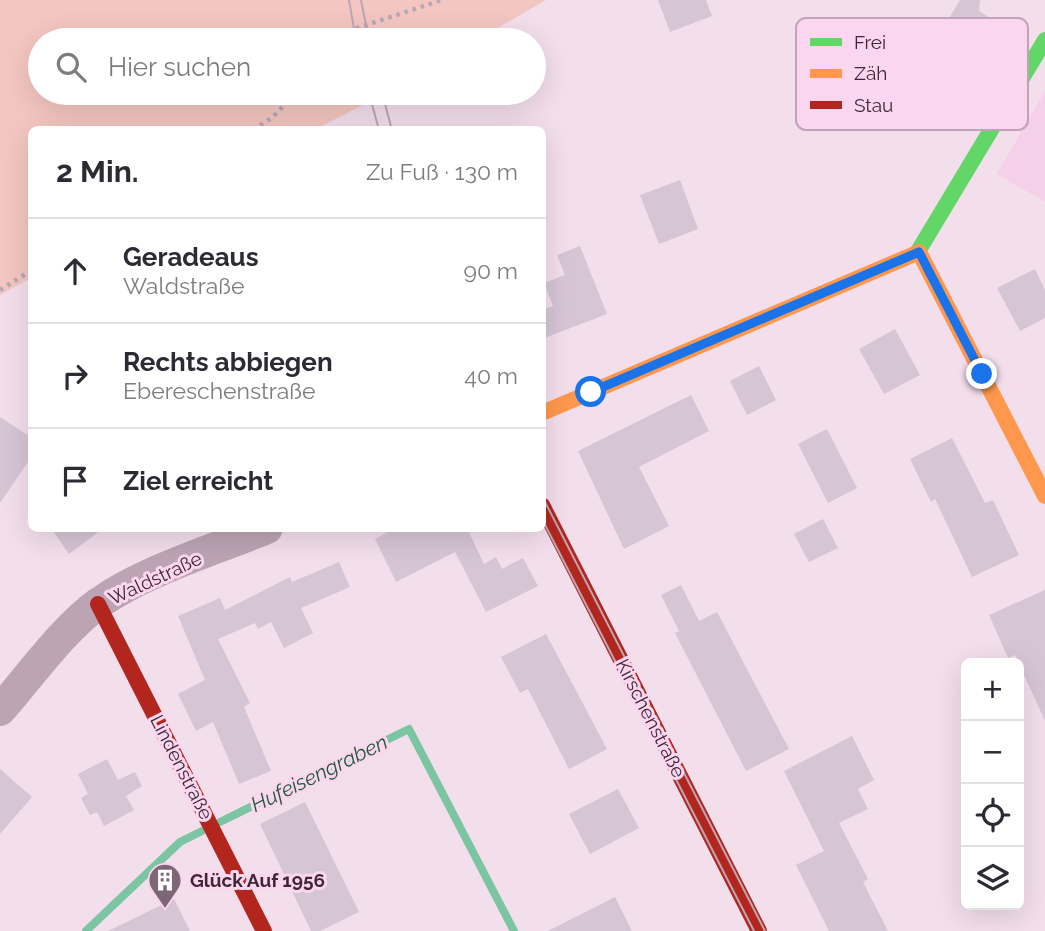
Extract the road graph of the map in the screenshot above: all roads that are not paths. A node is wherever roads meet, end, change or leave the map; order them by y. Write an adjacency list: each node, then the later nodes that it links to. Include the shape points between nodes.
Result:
1 (1045, 40): 2 (street)
2 (1028, 69)
3 (992, 130): 4 (street)
4 (919, 252): 5 (street); 6 (street)
5 (546, 411)
6 (1045, 496)
7 (546, 513): 12 (street, Kirschenstraße)
8 (257, 532): 9 (street, Waldstraße, via 125,587)
9 (98, 604): 10 (street, Waldstraße); 11 (street, Lindenstraße)
10 (0, 710)
11 (264, 931)
12 (760, 931)

